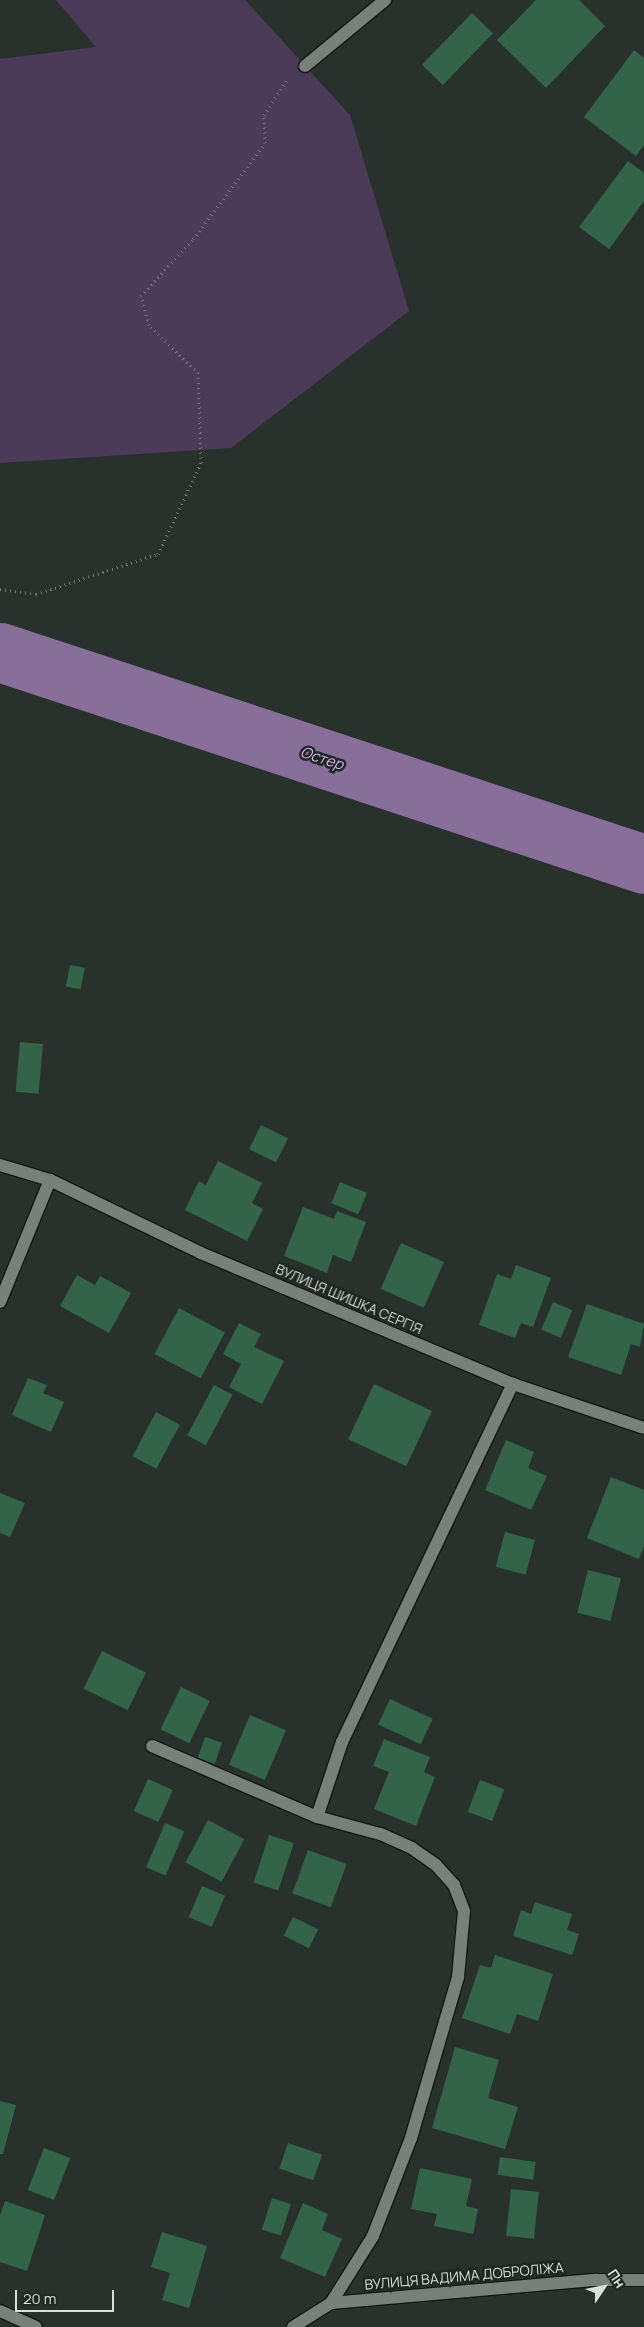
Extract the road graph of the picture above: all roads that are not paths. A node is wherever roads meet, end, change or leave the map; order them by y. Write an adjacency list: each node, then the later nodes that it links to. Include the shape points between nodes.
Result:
1 (384, 0): 2 (street)
2 (305, 66)
3 (0, 1165): 4 (street, ВУЛИЦЯ ШИШКА СЕРГІЯ)
4 (50, 1180): 5 (street); 6 (street, ВУЛИЦЯ ШИШКА СЕРГІЯ, via 201,1252)
5 (0, 1302)
6 (513, 1384): 7 (street, ВУЛИЦЯ ШИШКА СЕРГІЯ); 9 (street, via 342,1742)
7 (644, 1428)
8 (152, 1746): 9 (street)
9 (317, 1817): 11 (street, via 380,1834 412,1848 436,1865 454,1885 464,1911 458,1977 411,2138 374,2236)
10 (644, 2280): 11 (street, ВУЛИЦЯ ВАДИМА ДОБРОЛІЖА, via 596,2280)
11 (331, 2303): 13 (street, ВУЛИЦЯ ВАДИМА ДОБРОЛІЖА)
12 (0, 2311): 14 (street)
13 (291, 2326)
14 (36, 2327)

